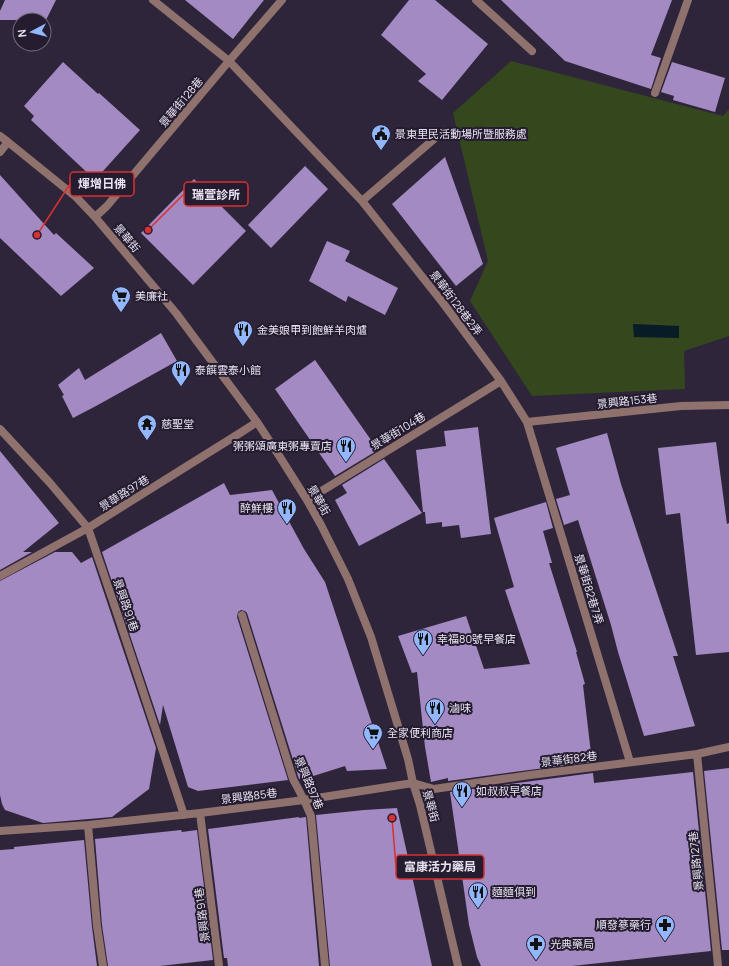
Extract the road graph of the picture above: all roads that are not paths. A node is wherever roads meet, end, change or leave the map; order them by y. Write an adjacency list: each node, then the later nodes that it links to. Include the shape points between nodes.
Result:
1 (153, 0): 6 (street, 景華街128巷2弄)
2 (282, 0): 6 (street, 景華街128巷)
3 (477, 0): 5 (street)
4 (688, 0): 7 (street)
5 (532, 51)
6 (229, 61): 12 (street, 景華街128巷2弄); 13 (street, 景華街128巷)
7 (655, 93)
8 (441, 133): 12 (street)
9 (0, 136): 10 (street, 景華街)
10 (8, 142): 11 (street); 13 (street, 景華街, via 76,197)
11 (0, 152)
12 (362, 201): 14 (street, 景華街128巷2弄)
13 (95, 217): 16 (street, 景華街, via 180,318)
14 (501, 381): 17 (street, 景華街128巷2弄); 19 (street, 景華街104巷)
15 (729, 405): 17 (street, 景興路153巷, via 681,406)
16 (257, 422): 19 (street, 景華街); 20 (street, 景華路97巷)
17 (527, 422): 25 (street, 景華街82巷7弄)
18 (0, 429): 20 (street, 景興路91巷)
19 (307, 500): 26 (street, 景華街, via 348,579 371,637)
20 (88, 528): 21 (street, 景華路97巷); 29 (street, 景興路91巷)
21 (0, 576)
22 (242, 615): 27 (street, 景興路97巷, via 293,779)
23 (729, 747): 24 (street, 景華街82巷)
24 (697, 754): 25 (street, 景華街82巷); 36 (street, 景興路127巷)
25 (630, 762): 26 (street, 景華街82巷, via 434,789)
26 (413, 783): 27 (street, 景興路85巷); 35 (street, 景華街)
27 (304, 800): 28 (street, 景興路85巷); 34 (street, 景興路97巷, via 311,816)
28 (200, 813): 29 (street, 景興路85巷); 33 (street, 景興路91巷)
29 (184, 815): 30 (street, 景興路85巷)
30 (88, 825): 31 (street, 景興路85巷); 32 (street)
31 (0, 831)
32 (102, 966)
33 (219, 966)
34 (325, 966)
35 (458, 966)
36 (718, 966)

